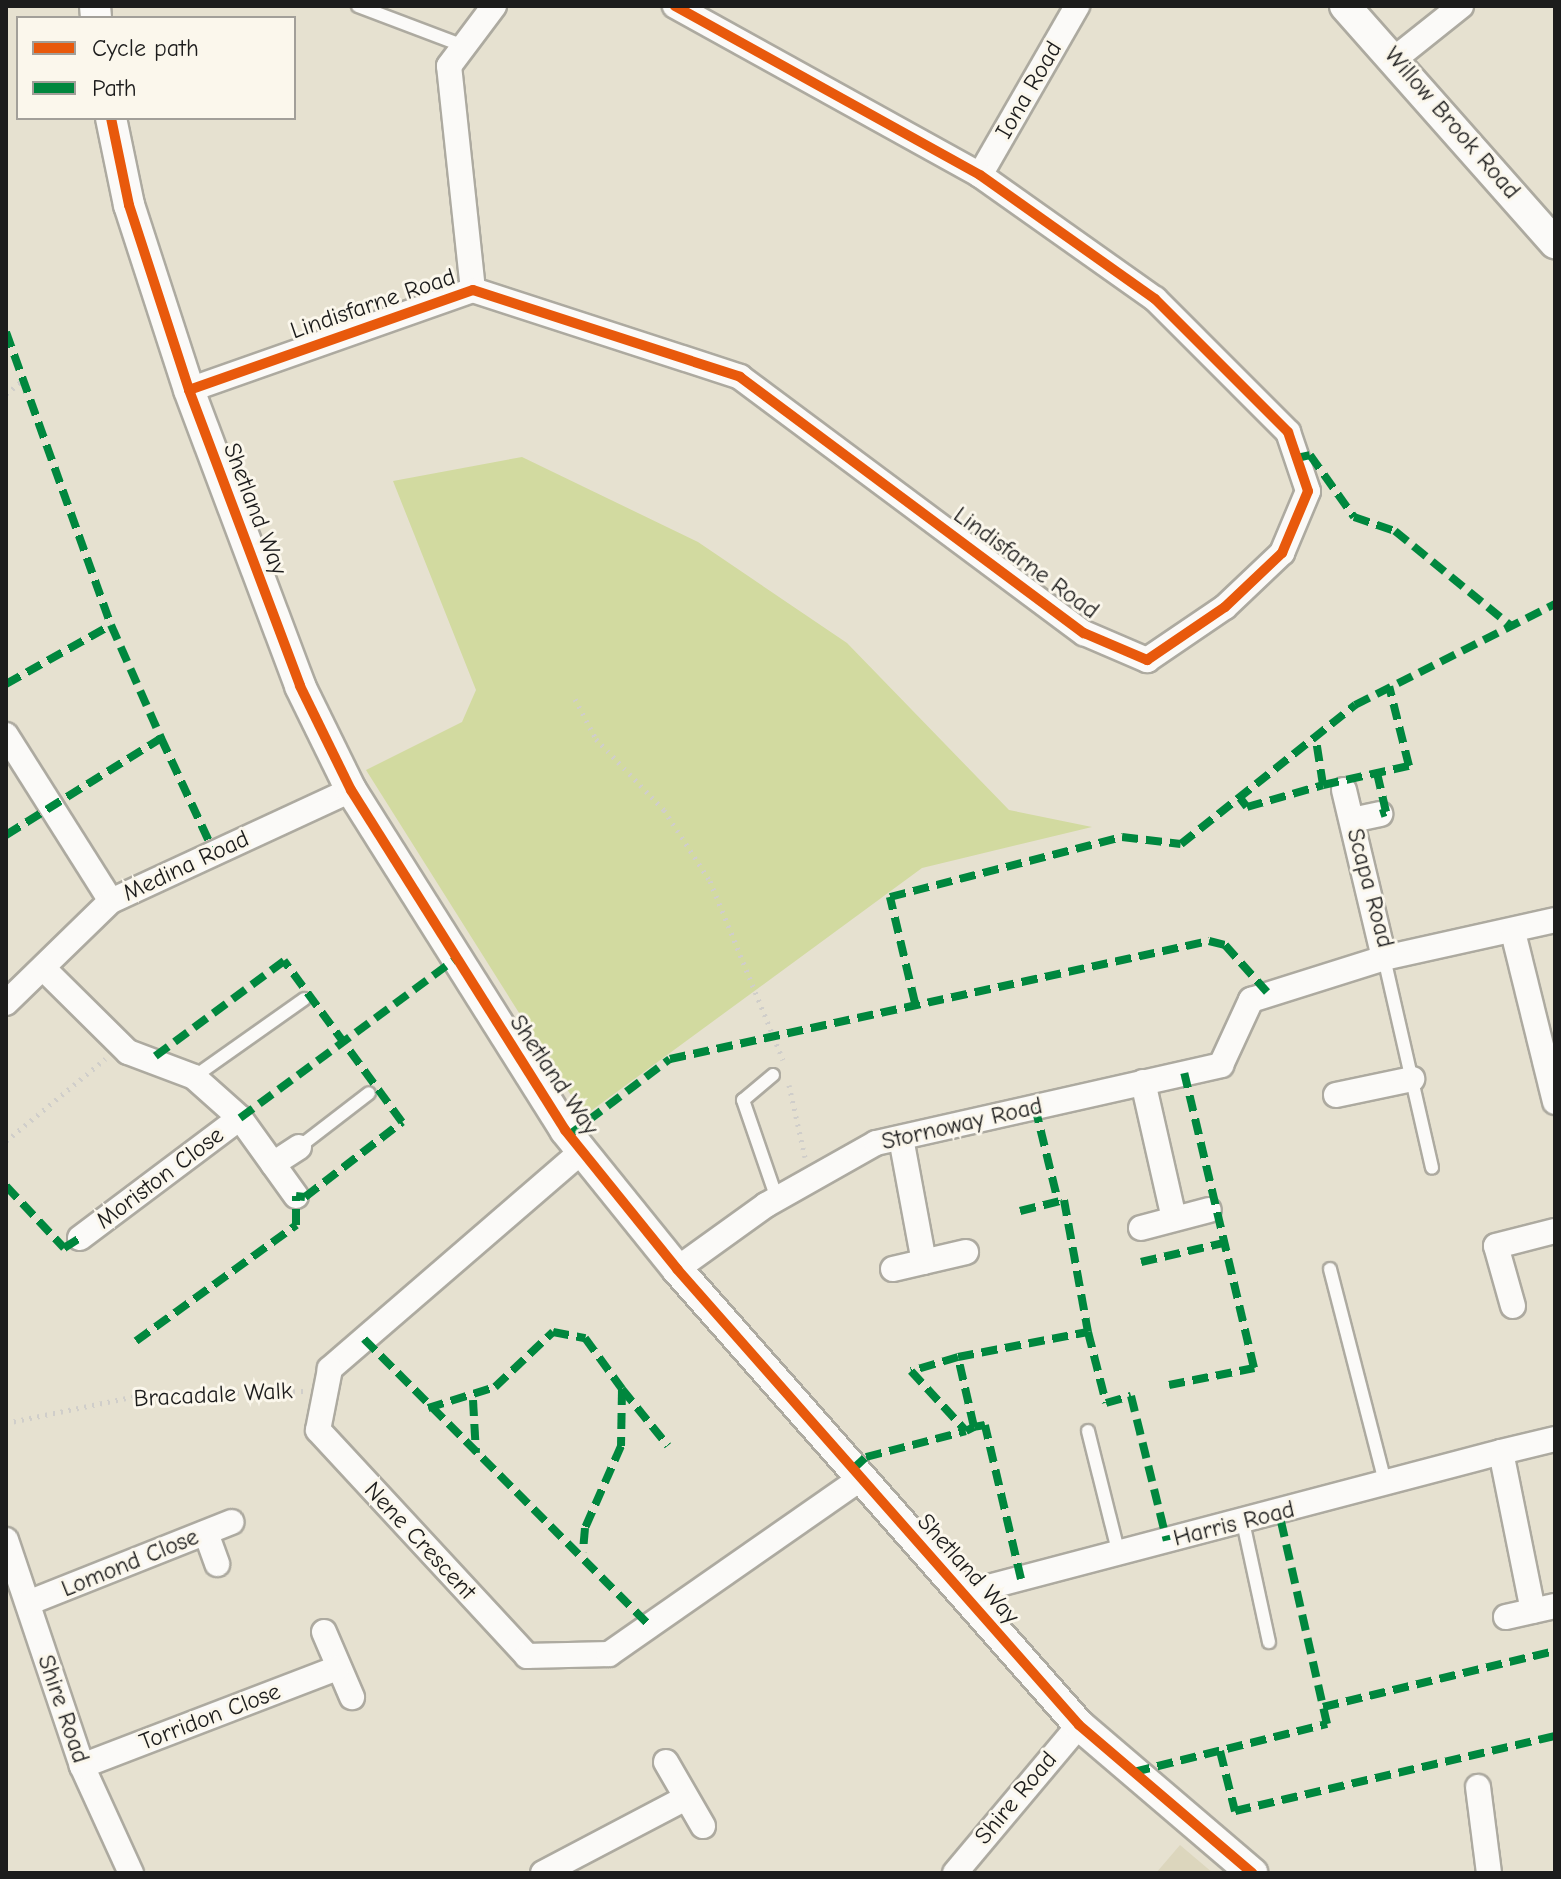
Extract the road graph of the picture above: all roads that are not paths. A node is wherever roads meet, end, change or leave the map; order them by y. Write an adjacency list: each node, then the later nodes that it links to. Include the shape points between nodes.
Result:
1 (358, 6): 7 (lane)
2 (494, 6): 7 (street, Lindisfarne Road)
3 (675, 6): 10 (street, Lindisfarne Road)
4 (1077, 6): 10 (street, Iona Road)
5 (1345, 6): 8 (street, Willow Brook Road)
6 (1461, 6): 8 (street)
7 (464, 46): 12 (street, Lindisfarne Road, via 449,66)
8 (1397, 57): 11 (street, Willow Brook Road)
9 (111, 120): 13 (street, Shetland Way, via 129,205)
10 (980, 175): 12 (street, Lindisfarne Road, via 1155,299 1288,432 1308,491 1282,553 1225,607 1147,660 1084,633 740,377)
11 (1555, 243)
12 (473, 290): 13 (street, Lindisfarne Road)
13 (189, 390): 15 (street, Shetland Way, via 300,686)
14 (6, 735): 19 (street)
15 (351, 790): 19 (street, Medina Road); 36 (street, Shetland Way)
16 (1344, 790): 18 (street, Scapa Road)
17 (1380, 814): 18 (street)
18 (1352, 820): 22 (street, Scapa Road)
19 (111, 901): 23 (street, Medina Road)
20 (1555, 920): 21 (street, Scapa Road)
21 (1513, 932): 22 (street, Scapa Road); 32 (street)
22 (1384, 958): 28 (lane); 29 (street, Stornoway Road, via 1251,1000 1221,1065)
23 (44, 969): 25 (street, Medina Road); 27 (street, Moriston Close, via 122,1045)
24 (304, 999): 27 (lane)
25 (6, 1003)
26 (773, 1075): 40 (lane, via 743,1100)
27 (194, 1077): 33 (street, Moriston Close)
28 (1412, 1079): 31 (street); 38 (lane)
29 (1143, 1082): 34 (street, Stornoway Road); 42 (street)
30 (369, 1093): 35 (lane)
31 (1336, 1095)
32 (1555, 1102)
33 (240, 1118): 37 (street, Moriston Close); 45 (street, Moriston Close)
34 (901, 1138): 40 (street, Stornoway Road, via 809,1178); 47 (street)
35 (299, 1147): 37 (street)
36 (581, 1152): 48 (street, Shetland Way); 55 (street, Nene Crescent, via 330,1369 318,1430 527,1656 609,1654)
37 (273, 1164): 39 (street, Moriston Close)
38 (1432, 1168)
39 (296, 1196)
40 (777, 1199): 48 (street, Stornoway Road)
41 (1209, 1210): 42 (street)
42 (1174, 1219): 43 (street)
43 (1141, 1228)
44 (1555, 1231): 51 (street, via 1496,1246)
45 (80, 1238)
46 (966, 1252): 47 (street)
47 (924, 1262): 49 (street)
48 (677, 1269): 55 (street, Shetland Way)
49 (893, 1269)
50 (1330, 1269): 56 (lane)
51 (1513, 1306)
52 (1088, 1431): 61 (lane)
53 (1555, 1439): 54 (street, Harris Road)
54 (1501, 1452): 56 (street, Harris Road); 65 (street)
55 (860, 1479): 63 (street, Shetland Way)
56 (1386, 1485): 58 (street, Harris Road)
57 (232, 1522): 59 (street, Lomond Close)
58 (1243, 1522): 61 (street, Harris Road); 68 (lane)
59 (206, 1533): 62 (street); 64 (street, Lomond Close)
60 (6, 1540): 64 (street, Shire Road)
61 (1119, 1554): 63 (street, Harris Road, via 988,1587)
62 (217, 1564)
63 (972, 1602): 71 (street, Shetland Way)
64 (28, 1603): 73 (street, Shire Road)
65 (1544, 1608): 66 (street)
66 (1506, 1617)
67 (324, 1632): 69 (street)
68 (1269, 1642)
69 (337, 1668): 70 (street); 73 (street, Torridon Close)
70 (352, 1697)
71 (1079, 1725): 79 (street, Shire Road); 80 (street, Shetland Way)
72 (666, 1762): 75 (street)
73 (82, 1766): 77 (street, Shire Road)
74 (1478, 1787): 81 (street)
75 (686, 1798): 76 (street); 78 (street)
76 (703, 1826)
77 (131, 1873)
78 (543, 1873)
79 (955, 1873)
80 (1252, 1873)
81 (1489, 1873)

